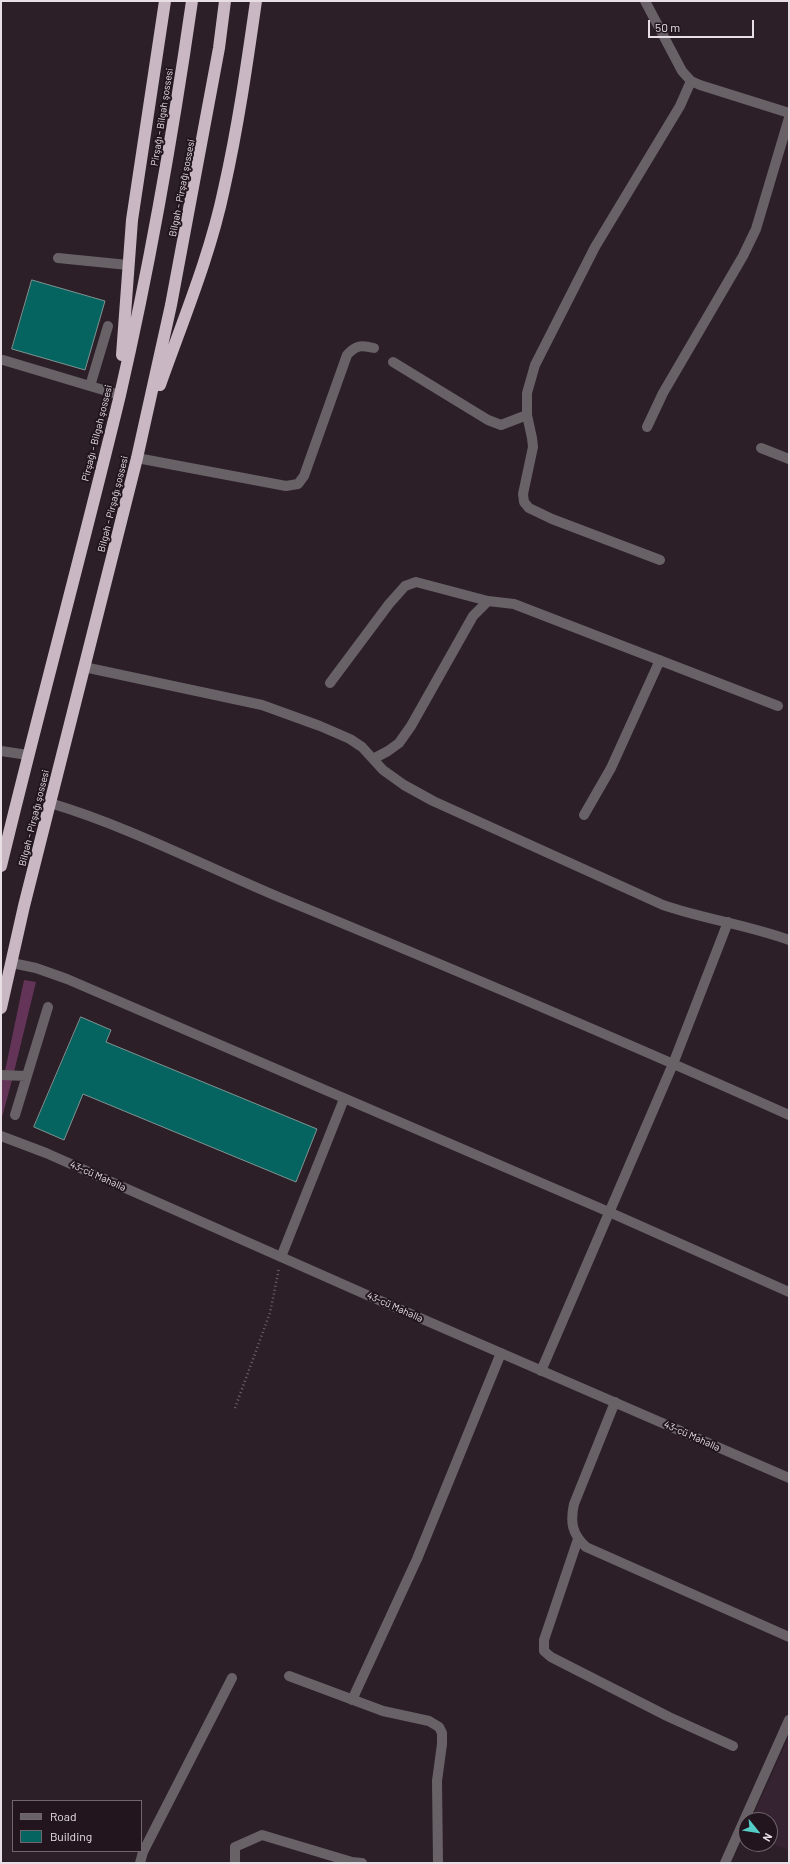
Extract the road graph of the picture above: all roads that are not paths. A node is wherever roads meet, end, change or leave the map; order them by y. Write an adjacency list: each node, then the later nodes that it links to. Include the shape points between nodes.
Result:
1 (166, 1): 10 (highway, via 132,220)
2 (192, 1): 16 (highway, Pirşağı - Bilgəh şossesi, via 172,135)
3 (225, 1): 19 (highway, Bilgəh - Pirşağı şossesi, via 191,204)
4 (256, 1): 19 (highway, via 238,120 224,190 205,261)
5 (645, 1): 6 (street, via 682,71)
6 (691, 81): 7 (street); 17 (street, via 680,106 595,247 535,364 527,393)
7 (789, 114)
8 (789, 118): 18 (street, via 753,236 744,256 663,393)
9 (58, 258): 10 (street)
10 (128, 265): 16 (highway)
11 (108, 326): 15 (street)
12 (374, 348): 21 (street, via 361,345 348,355 304,476 298,484 286,486)
13 (3, 360): 15 (street)
14 (393, 362): 17 (street, via 500,425)
15 (90, 386): 16 (street)
16 (120, 395): 30 (highway, Pirşağı - Bilgəh şossesi)
17 (526, 415): 23 (street, via 533,447 523,494 524,502 529,508)
18 (647, 427)
19 (143, 431): 21 (highway, Bilgəh - Pirşağı şossesi)
20 (762, 448): 22 (street)
21 (137, 458): 26 (highway, Bilgəh - Pirşağı şossesi)
22 (789, 459)
23 (660, 560)
24 (488, 601): 25 (street, via 514,604); 27 (street, via 416,582 404,586); 31 (street, via 473,616 399,743)
25 (660, 660): 28 (street); 33 (street, via 611,768)
26 (84, 667): 31 (street, via 262,705 350,739); 32 (highway, Bilgəh - Pirşağı şossesi)
27 (330, 683)
28 (778, 706)
29 (1, 750): 30 (street)
30 (28, 755): 34 (highway, Pirşağı - Bilgəh şossesi)
31 (373, 759): 35 (street, via 383,770 433,801 663,905)
32 (50, 803): 37 (highway, Bilgəh - Pirşağı şossesi); 40 (street, via 107,822)
33 (584, 815)
34 (1, 866)
35 (728, 922): 36 (street); 40 (street)
36 (789, 940)
37 (12, 963): 39 (highway, Bilgəh - Pirşağı şossesi); 43 (street, via 67,979)
38 (48, 1007): 42 (street)
39 (1, 1008)
40 (673, 1064): 45 (street); 47 (street)
41 (1, 1075): 42 (street)
42 (26, 1076): 44 (street)
43 (344, 1098): 47 (street); 48 (street)
44 (14, 1114)
45 (789, 1115)
46 (1, 1136): 48 (street, 43-cü Məhəllə, via 53,1156)
47 (609, 1212): 49 (street); 51 (street)
48 (281, 1257): 50 (street, 43-cü Məhəllə)
49 (789, 1292)
50 (501, 1353): 51 (street, 43-cü Məhəllə); 58 (street, via 417,1559)
51 (541, 1371): 52 (street, 43-cü Məhəllə)
52 (615, 1402): 53 (street, 43-cü Məhəllə); 54 (street, via 574,1504 572,1527)
53 (789, 1478)
54 (578, 1539): 55 (street, via 586,1547); 60 (street, via 544,1640 544,1651 551,1657 669,1717)
55 (789, 1637)
56 (290, 1676): 58 (street)
57 (232, 1678): 61 (street, via 143,1852)
58 (352, 1700): 64 (street, via 383,1711 428,1721 439,1727 442,1744 438,1781)
59 (789, 1720): 65 (street)
60 (733, 1746)
61 (140, 1863)
62 (235, 1863): 63 (street, via 235,1847 262,1835)
63 (362, 1863)
64 (438, 1863)
65 (725, 1863)

